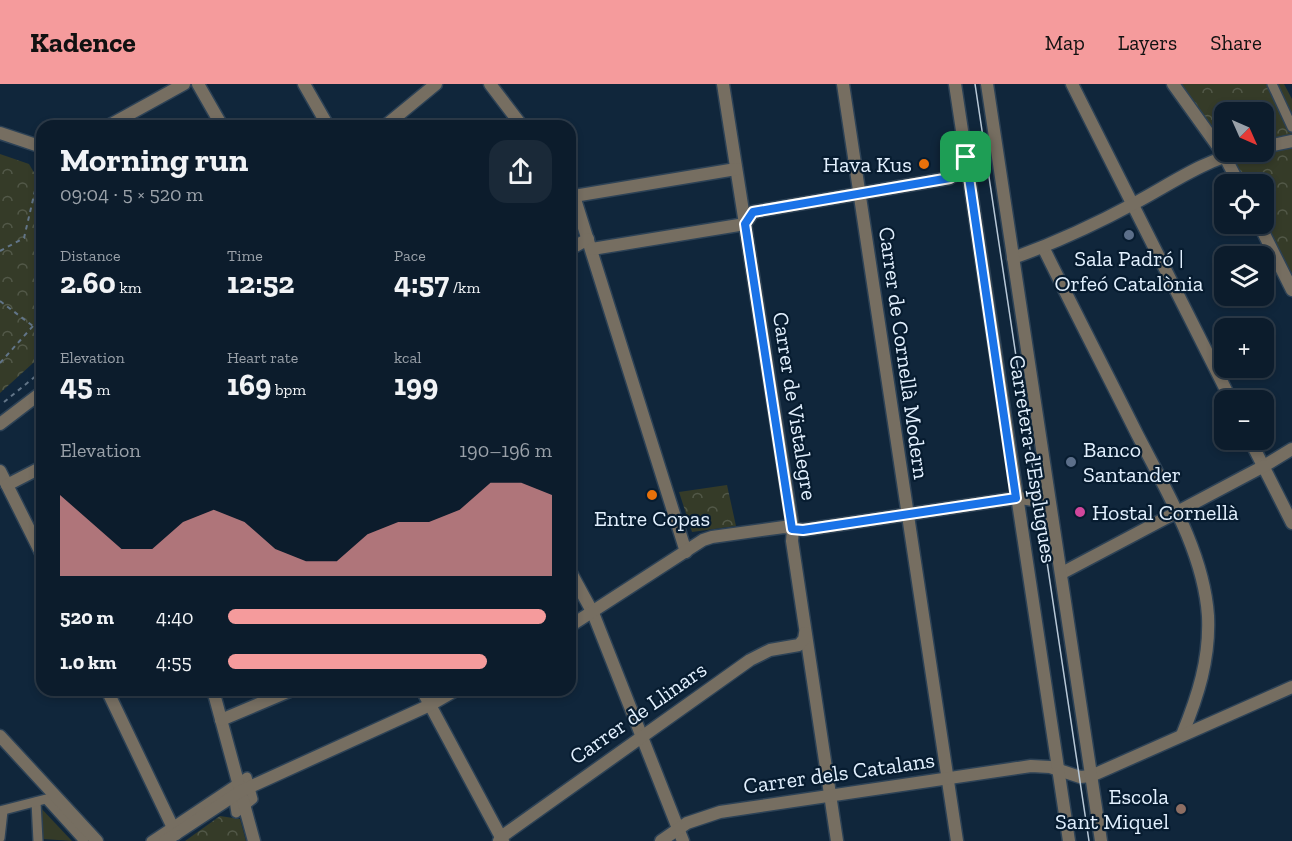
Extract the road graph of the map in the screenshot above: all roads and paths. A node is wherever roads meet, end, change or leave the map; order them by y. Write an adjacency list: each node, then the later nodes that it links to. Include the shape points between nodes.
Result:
1 (184, 84): 13 (street)
2 (198, 84): 14 (street)
3 (304, 84): 15 (street)
4 (436, 84): 16 (street)
5 (490, 84): 17 (street)
6 (723, 84): 26 (street, Carrer de Vistalegre)
7 (843, 84): 29 (street, Carrer de Cornellà Modern)
8 (955, 84): 24 (street, Carretera d'Esplugues)
9 (987, 84): 38 (street, Carretera d'Esplugues)
10 (1072, 84): 31 (street)
11 (1173, 84): 20 (street)
12 (1272, 84): 18 (street)
13 (119, 120)
14 (219, 120)
15 (324, 120)
16 (392, 120)
17 (517, 120)
18 (1292, 127)
19 (0, 133): 22 (street)
20 (1214, 141)
21 (1292, 141): 23 (street)
22 (36, 145)
23 (1274, 145)
24 (966, 157): 29 (street, via 964,167 954,177); 55 (street, Carretera d'Esplugues)
25 (1214, 160): 31 (street)
26 (736, 169): 28 (street); 32 (street, Carrer de Vistalegre)
27 (36, 187): 37 (path, via 24,238)
28 (576, 192)
29 (860, 195): 32 (street, via 753,212); 57 (street, Carrer de Cornellà Modern)
30 (576, 204): 34 (street)
31 (1134, 204): 35 (street); 45 (street)
32 (745, 224): 34 (street); 60 (street, Carrer de Vistalegre)
33 (1264, 234): 39 (street)
34 (590, 244): 36 (street); 62 (street)
35 (1043, 247): 38 (street); 56 (street)
36 (576, 248)
37 (0, 251)
38 (1014, 258): 58 (street, Carretera d'Esplugues)
39 (1292, 290)
40 (0, 301): 41 (path)
41 (33, 326): 42 (path); 43 (path)
42 (36, 328)
43 (0, 363)
44 (36, 376): 47 (path)
45 (1226, 390)
46 (36, 397): 48 (street)
47 (0, 406)
48 (0, 424)
49 (1292, 449): 51 (street)
50 (1255, 450): 51 (street)
51 (1264, 466): 56 (street); 59 (street)
52 (36, 470): 54 (street)
53 (0, 471): 54 (street)
54 (7, 485): 61 (street)
55 (1016, 498): 57 (street); 58 (street, via 1042,503); 79 (street, Carretera d'Esplugues)
56 (1177, 512): 63 (street); 76 (street, via 1199,567 1208,616 1207,655 1198,695)
57 (907, 513): 60 (street); 81 (street, Carrer de Cornellà Modern)
58 (1053, 520): 63 (street, Carretera d'Esplugues)
59 (1292, 523)
60 (792, 529): 62 (street, via 712,537); 67 (street, Carrer de Vistalegre)
61 (36, 543)
62 (686, 552): 65 (street)
63 (1062, 573): 80 (street, Carretera d'Esplugues)
64 (576, 582): 65 (street)
65 (593, 613): 66 (street); 78 (street)
66 (576, 623)
67 (805, 633): 78 (street, Carrer de Llinars, via 799,645 770,650 750,660); 83 (street, Carrer de Vistalegre)
68 (1292, 687): 76 (street)
69 (110, 696): 87 (street)
70 (215, 696): 75 (street)
71 (278, 696): 75 (street)
72 (425, 696): 74 (street)
73 (446, 696): 74 (street)
74 (430, 705): 82 (street); 89 (street)
75 (221, 720): 82 (street)
76 (1182, 735): 80 (street)
77 (0, 736): 92 (street)
78 (641, 736): 86 (street); 89 (street, Carrer de Llinars)
79 (1058, 769): 80 (street, Carrer dels Catalans, via 1080,777); 81 (street, Carrer dels Catalans, via 1031,766); 100 (street, Carretera d'Esplugues)
80 (1091, 776): 101 (street, Carretera d'Esplugues)
81 (948, 778): 83 (street, Carrer dels Catalans); 99 (street, Carrer de Cornellà Modern)
82 (239, 789): 87 (street); 95 (street)
83 (830, 795): 86 (street, Carrer dels Catalans, via 720,812); 98 (street, Carrer de Vistalegre)
84 (36, 802): 85 (street); 90 (street); 91 (street, via 46,799)
85 (1, 811): 88 (street)
86 (678, 829): 96 (street, Carrer dels Catalans); 97 (street)
87 (174, 830): 93 (street); 94 (street)
88 (0, 838)
89 (501, 840)
90 (38, 841)
91 (84, 841)
92 (97, 841)
93 (151, 841)
94 (165, 841)
95 (254, 841)
96 (661, 841)
97 (683, 841)
98 (837, 841)
99 (957, 841)
100 (1069, 841)
101 (1101, 841)

